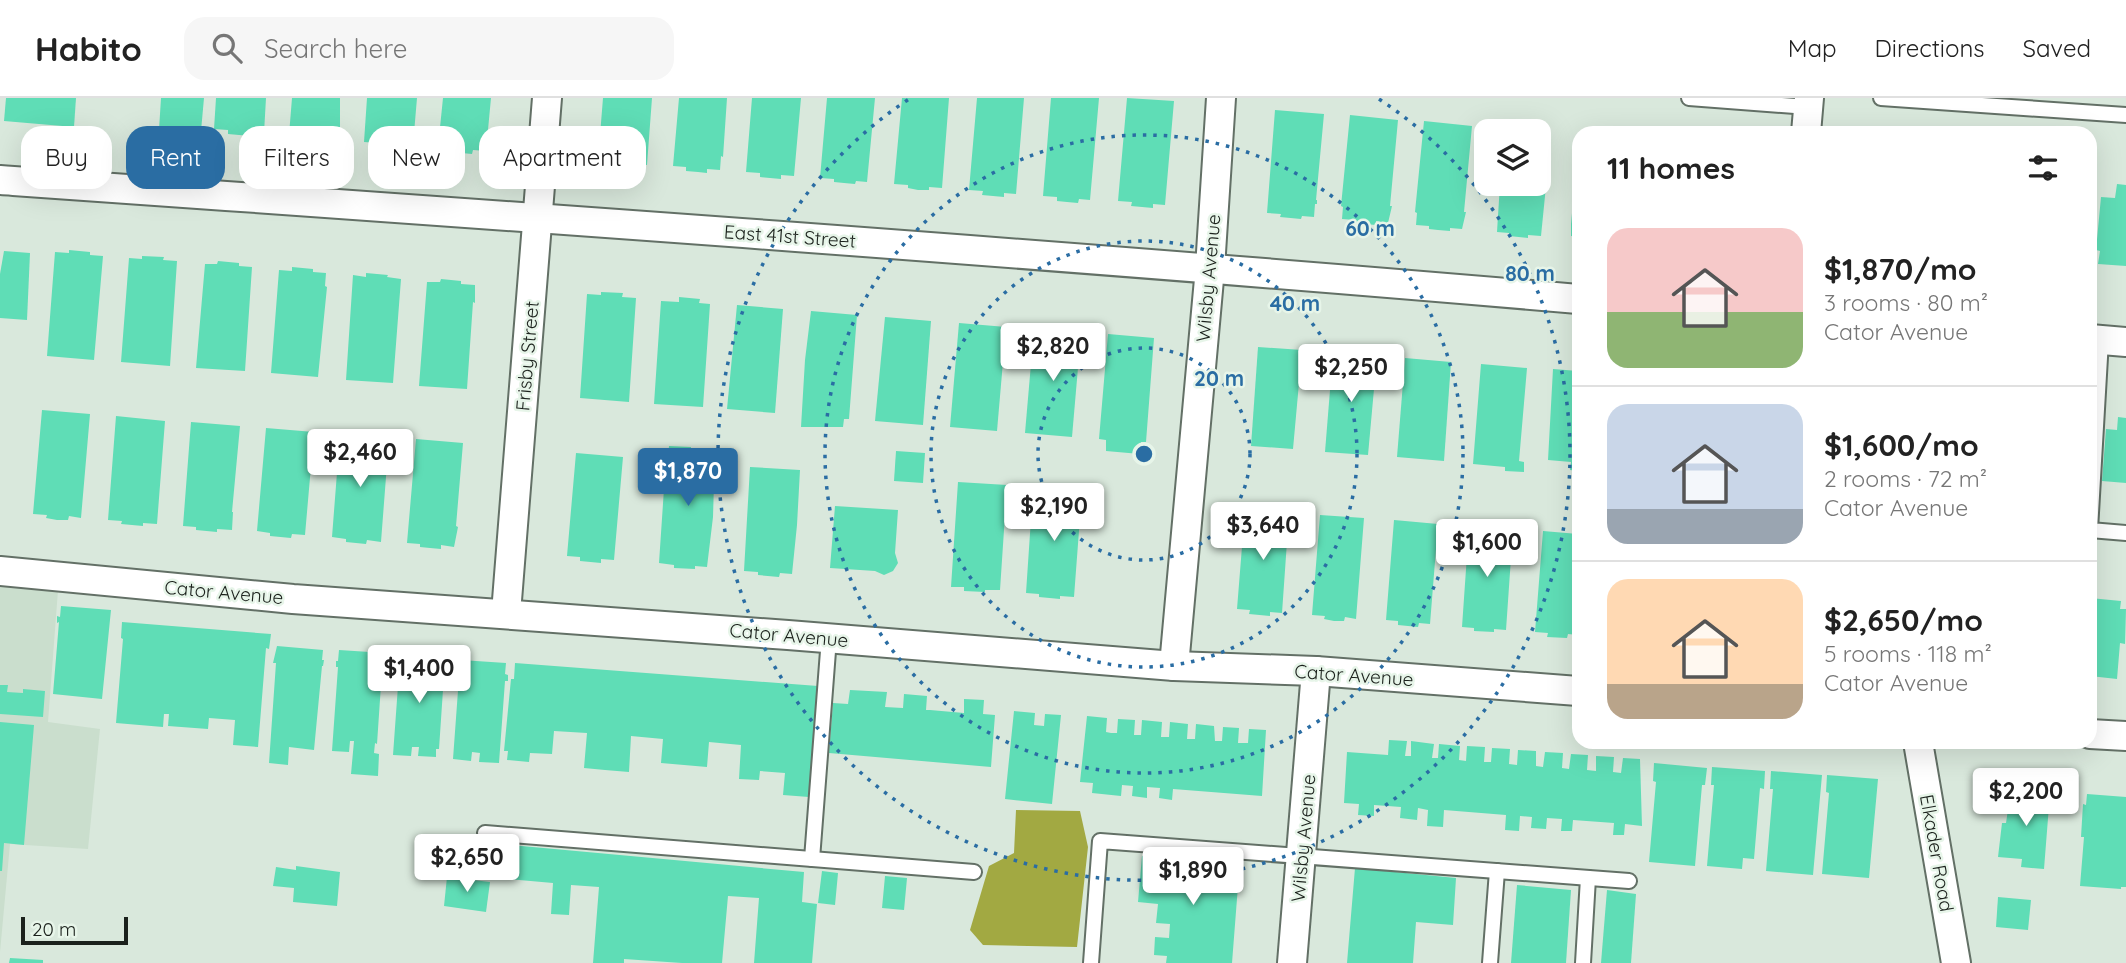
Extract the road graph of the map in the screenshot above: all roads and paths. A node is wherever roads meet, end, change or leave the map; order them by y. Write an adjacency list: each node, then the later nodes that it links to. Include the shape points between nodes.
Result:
1 (547, 98): 8 (street, Frisby Street)
2 (1221, 98): 9 (street, Wilsby Avenue)
3 (1689, 98): 5 (lane)
4 (1881, 98): 6 (lane)
5 (1808, 113)
6 (2126, 115)
7 (0, 180): 8 (street, East 41st Street)
8 (539, 218): 9 (street, East 41st Street); 16 (street, Frisby Street)
9 (1210, 268): 10 (street, East 41st Street); 18 (street, Wilsby Avenue)
10 (1572, 298)
11 (2106, 340): 12 (lane)
12 (2097, 447)
13 (2097, 531): 14 (lane)
14 (2126, 533)
15 (0, 571): 16 (street, Cator Avenue, via 293,599)
16 (506, 613): 17 (street, Cator Avenue)
17 (830, 638): 18 (street, Cator Avenue); 26 (lane)
18 (1174, 666): 19 (street, Cator Avenue)
19 (1317, 671): 20 (street, Cator Avenue); 25 (street, Wilsby Avenue)
20 (1572, 691)
21 (2097, 734): 22 (street)
22 (2126, 736)
23 (1920, 749): 35 (street, Elkader Road)
24 (485, 832): 26 (lane)
25 (1301, 856): 27 (lane); 31 (lane, via 1100,841); 32 (street, Wilsby Avenue)
26 (812, 859): 28 (lane)
27 (1497, 871): 29 (lane); 33 (lane)
28 (974, 872)
29 (1588, 878): 30 (lane); 34 (lane)
30 (1629, 881)
31 (1091, 963)
32 (1292, 963)
33 (1490, 963)
34 (1583, 963)
35 (1956, 963)

